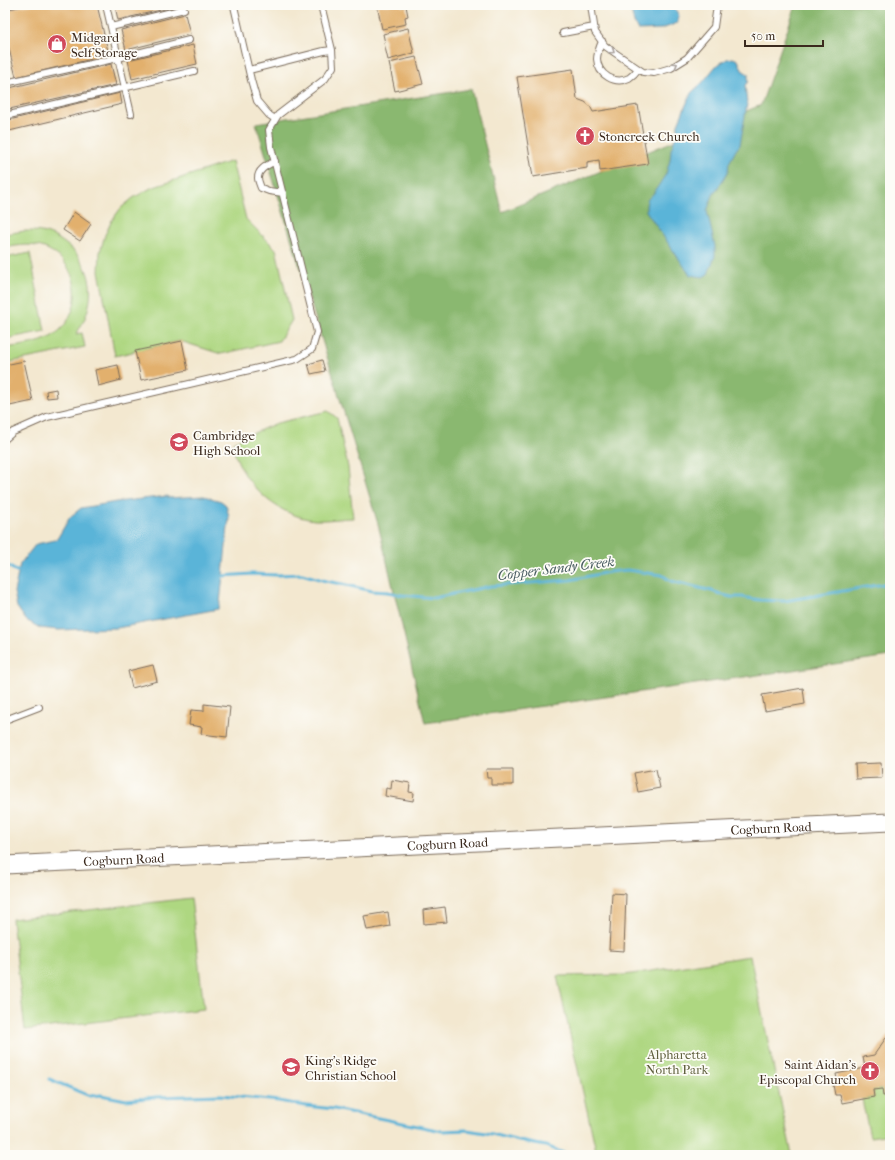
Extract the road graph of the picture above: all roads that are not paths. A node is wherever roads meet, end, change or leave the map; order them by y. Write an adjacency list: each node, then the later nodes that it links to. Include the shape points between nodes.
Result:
1 (106, 5): 7 (lane)
2 (235, 5): 15 (lane)
3 (321, 5): 12 (lane)
4 (591, 5): 8 (lane)
5 (717, 5): 14 (lane, one-way to 5, via 654,73 671,68 687,58 714,27)
6 (184, 9): 7 (lane)
7 (110, 27): 13 (lane)
8 (594, 27): 9 (lane); 11 (lane)
9 (563, 32)
10 (189, 40): 13 (lane)
11 (602, 41): 14 (lane, one-way to 14, via 605,46); 14 (lane, via 597,58 599,67 612,81 629,78)
12 (332, 50): 15 (lane); 21 (lane, via 333,67 325,79)
13 (118, 58): 17 (lane); 18 (lane)
14 (638, 69)
15 (249, 70): 21 (lane, via 257,101)
16 (194, 71): 18 (lane)
17 (5, 83)
18 (125, 87): 19 (lane); 20 (lane)
19 (131, 114)
20 (5, 116)
21 (276, 119): 22 (lane, via 269,130)
22 (275, 162): 23 (lane); 23 (lane, via 265,166 258,177 261,188)
23 (283, 193): 24 (lane, via 317,332 312,349 297,359 47,417 13,432)
24 (5, 439)
25 (39, 708): 26 (lane)
26 (5, 720)
27 (890, 822): 28 (street, Cogburn Road)
28 (5, 865)

